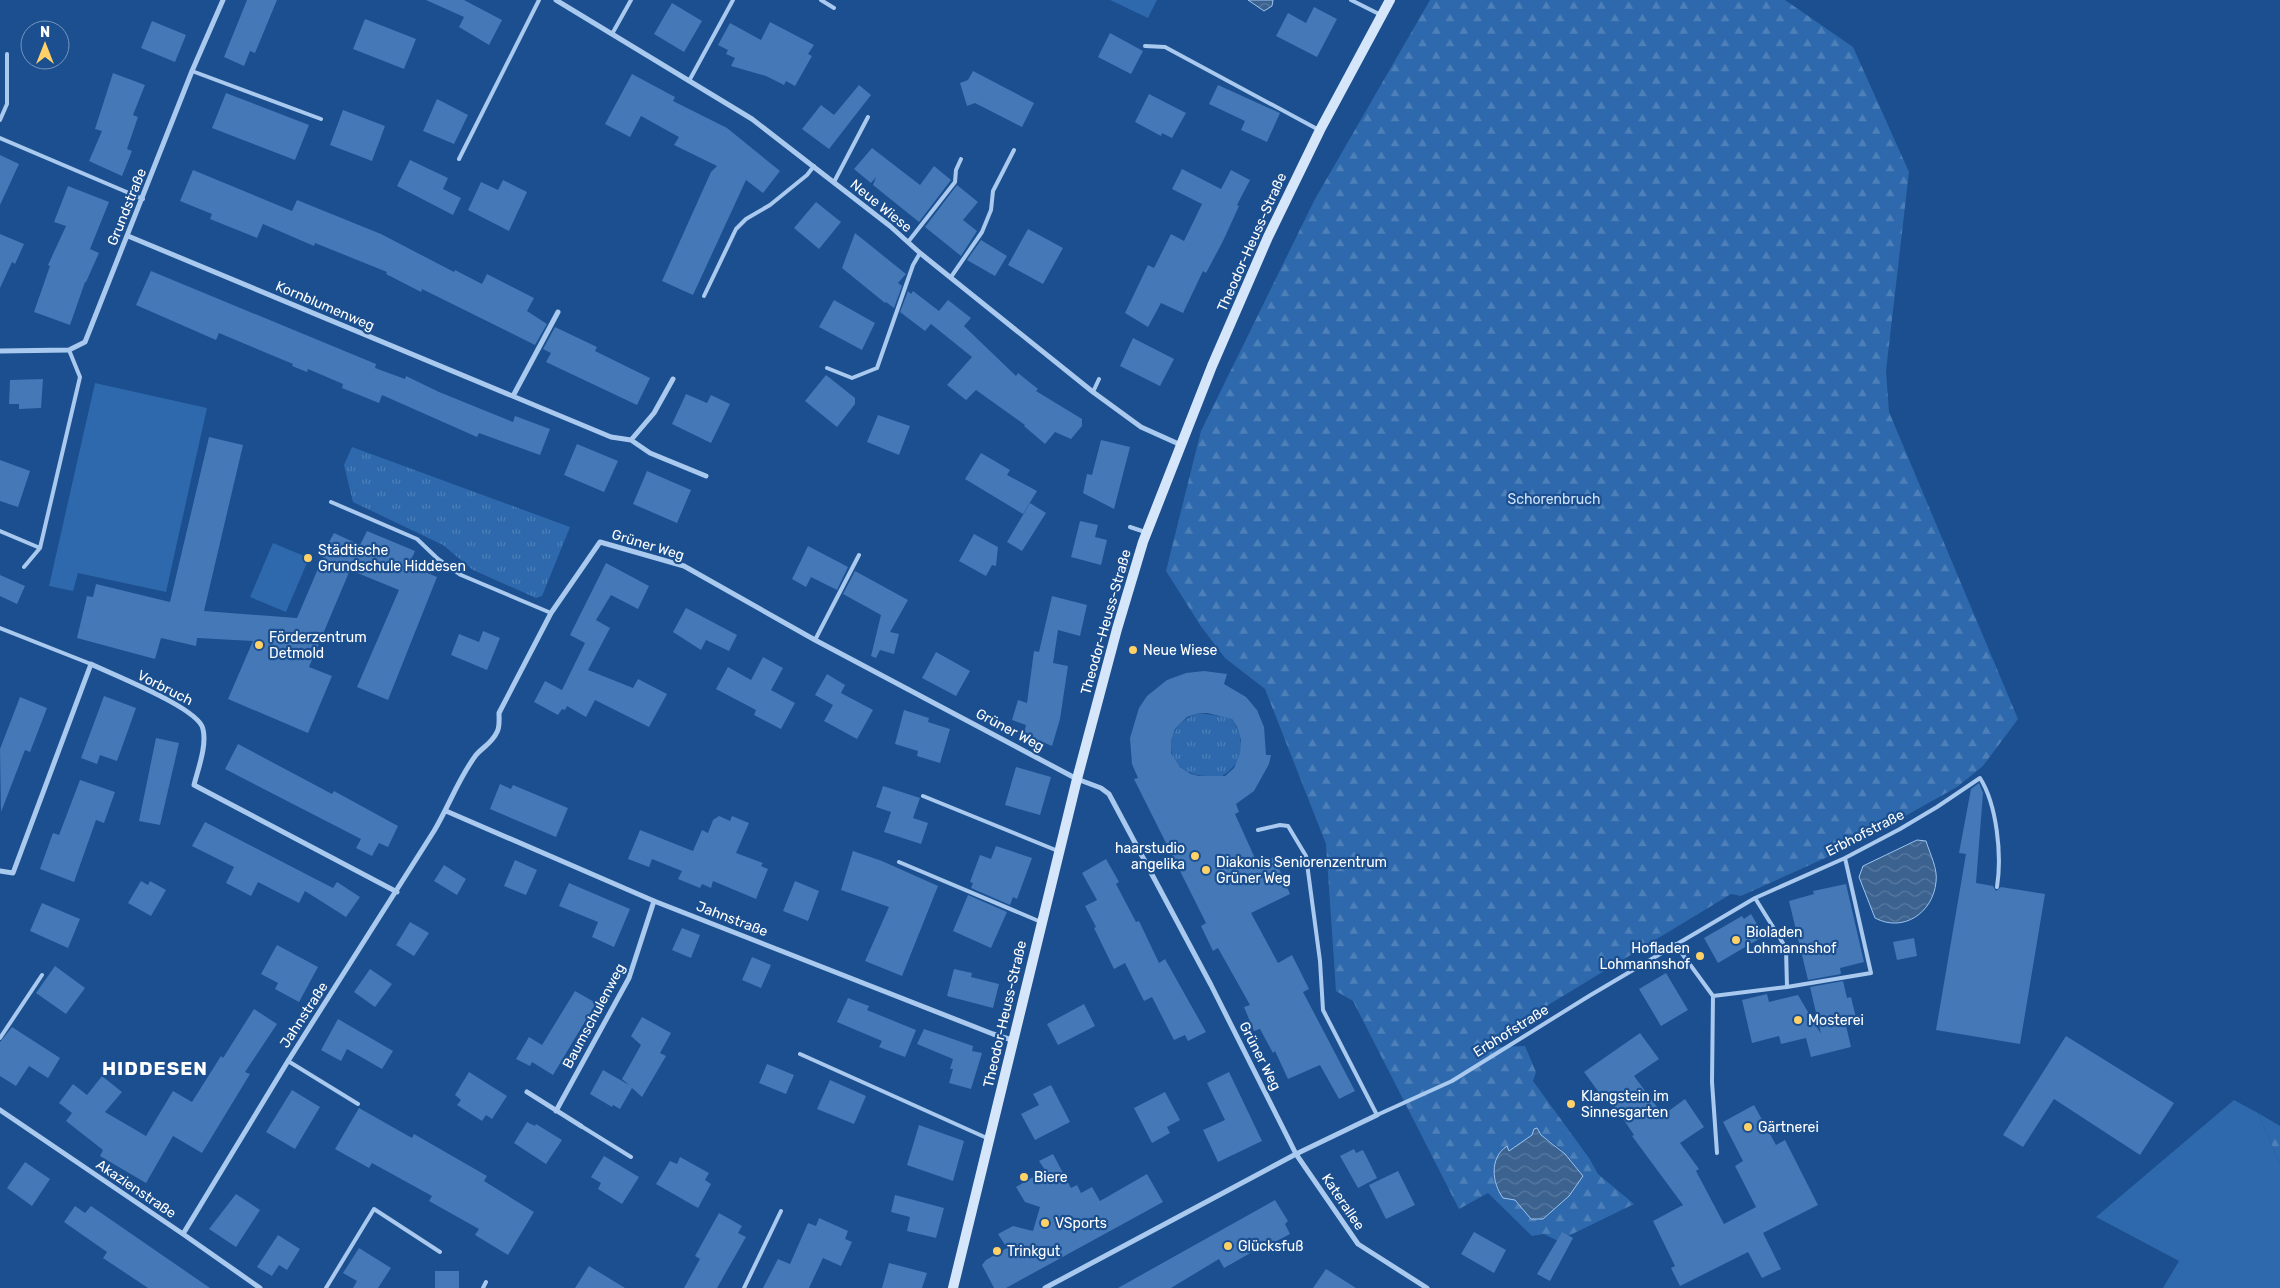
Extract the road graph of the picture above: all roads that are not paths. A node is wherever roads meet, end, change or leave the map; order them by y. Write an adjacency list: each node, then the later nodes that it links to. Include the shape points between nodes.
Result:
1 (224, 0): 14 (street, Grundstraße)
2 (539, 0): 23 (lane)
3 (556, 0): 11 (street, Neue Wiese)
4 (631, 0): 11 (lane)
5 (733, 0): 15 (lane)
6 (821, 0): 9 (lane)
7 (1351, 0): 10 (lane)
8 (1390, 0): 10 (main road, Theodor-Heuss-Straße)
9 (834, 8)
10 (1381, 15): 19 (main road, Theodor-Heuss-Straße)
11 (612, 34): 15 (street, Neue Wiese)
12 (1145, 46): 19 (lane, via 1165,47)
13 (7, 54): 18 (lane, via 8,104)
14 (192, 71): 17 (lane); 26 (street, Grundstraße)
15 (689, 81): 24 (street, Neue Wiese, via 752,120)
16 (868, 117): 25 (lane)
17 (321, 119)
18 (0, 120)
19 (1320, 130): 41 (main road, Theodor-Heuss-Straße, via 1268,237)
20 (0, 138): 26 (lane)
21 (1014, 150): 30 (lane, via 993,191 992,210 982,232)
22 (961, 159): 28 (lane, via 955,182)
23 (459, 160)
24 (814, 166): 25 (street, Neue Wiese); 31 (lane, via 807,175 736,229)
25 (834, 182): 28 (street, Neue Wiese)
26 (143, 199): 27 (street, Grundstraße)
27 (128, 236): 33 (street, Grundstraße, via 85,342); 39 (street, Kornblumenweg)
28 (908, 242): 29 (street, Neue Wiese)
29 (920, 253): 30 (street, Neue Wiese); 35 (lane, via 912,265 877,368 852,378)
30 (951, 277): 38 (street, Neue Wiese)
31 (704, 296)
32 (558, 312): 39 (street)
33 (69, 350): 34 (street); 47 (lane, via 80,377)
34 (0, 351)
35 (827, 368)
36 (673, 379): 40 (street, via 654,413)
37 (1099, 379): 38 (lane)
38 (1092, 392): 41 (street, Neue Wiese, via 1142,427)
39 (513, 396): 40 (street, Kornblumenweg, via 611,436)
40 (631, 440): 42 (street, Kornblumenweg, via 650,453)
41 (1181, 445): 46 (main road, Theodor-Heuss-Straße)
42 (706, 476)
43 (331, 502): 51 (lane, via 417,539 461,575)
44 (1130, 527): 46 (lane)
45 (0, 531): 47 (lane)
46 (1147, 533): 55 (main road, Theodor-Heuss-Straße)
47 (40, 548): 49 (lane)
48 (859, 555): 53 (lane)
49 (24, 567)
50 (559, 600): 51 (street, Jahnstraße); 53 (street, Grüner Weg, via 600,542 684,566)
51 (551, 613): 57 (street, Jahnstraße, via 499,713 499,730 490,744 477,753 452,793)
52 (0, 628): 54 (lane)
53 (815, 640): 55 (street, Grüner Weg)
54 (91, 664): 62 (street, via 12,873); 64 (street, Vorbruch, via 178,704 203,726 205,738 194,786)
55 (1076, 778): 59 (main road, Theodor-Heuss-Straße); 84 (street, Grüner Weg, via 1109,794)
56 (923, 796): 59 (lane)
57 (446, 811): 64 (street, Jahnstraße); 66 (street, Jahnstraße)
58 (1258, 830): 80 (lane, via 1288,826 1306,856 1323,1010)
59 (1058, 851): 67 (main road, Theodor-Heuss-Straße)
60 (1845, 858): 63 (lane, Erbhofstraße, via 1930,812 1980,778 1991,802 2000,864); 65 (lane, Erbhofstraße); 70 (lane, via 1871,973)
61 (899, 862): 67 (lane)
62 (0, 871)
63 (1997, 886)
64 (397, 892): 75 (street, Jahnstraße)
65 (1755, 898): 68 (lane, Erbhofstraße); 70 (lane, via 1786,948)
66 (654, 901): 73 (street, Jahnstraße); 79 (street, Baumschulenweg, via 630,978)
67 (1041, 922): 73 (main road, Theodor-Heuss-Straße)
68 (1675, 944): 71 (lane); 80 (lane, Erbhofstraße, via 1452,1080)
69 (42, 976): 72 (lane)
70 (1787, 987): 71 (lane)
71 (1713, 996): 83 (lane, via 1712,1082)
72 (0, 1038)
73 (1012, 1040): 82 (main road, Theodor-Heuss-Straße)
74 (800, 1054): 82 (lane)
75 (288, 1062): 77 (lane); 87 (street, Jahnstraße)
76 (527, 1092): 79 (street)
77 (358, 1104)
78 (0, 1110): 87 (street, Akazienstraße)
79 (556, 1111): 81 (street)
80 (1377, 1115): 84 (street, Erbhofstraße)
81 (581, 1126): 85 (lane)
82 (989, 1139): 94 (main road, Theodor-Heuss-Straße)
83 (1717, 1153)
84 (1296, 1154): 95 (street, Erbhofstraße); 96 (street, Katerallee, via 1358,1244)
85 (632, 1157)
86 (781, 1211): 93 (lane)
87 (183, 1234): 90 (street, Akazienstraße)
88 (440, 1252): 91 (lane, via 374,1209)
89 (486, 1282): 92 (lane)
90 (260, 1288)
91 (326, 1288)
92 (483, 1288)
93 (744, 1288)
94 (953, 1288)
95 (1044, 1288)
96 (1427, 1288)

